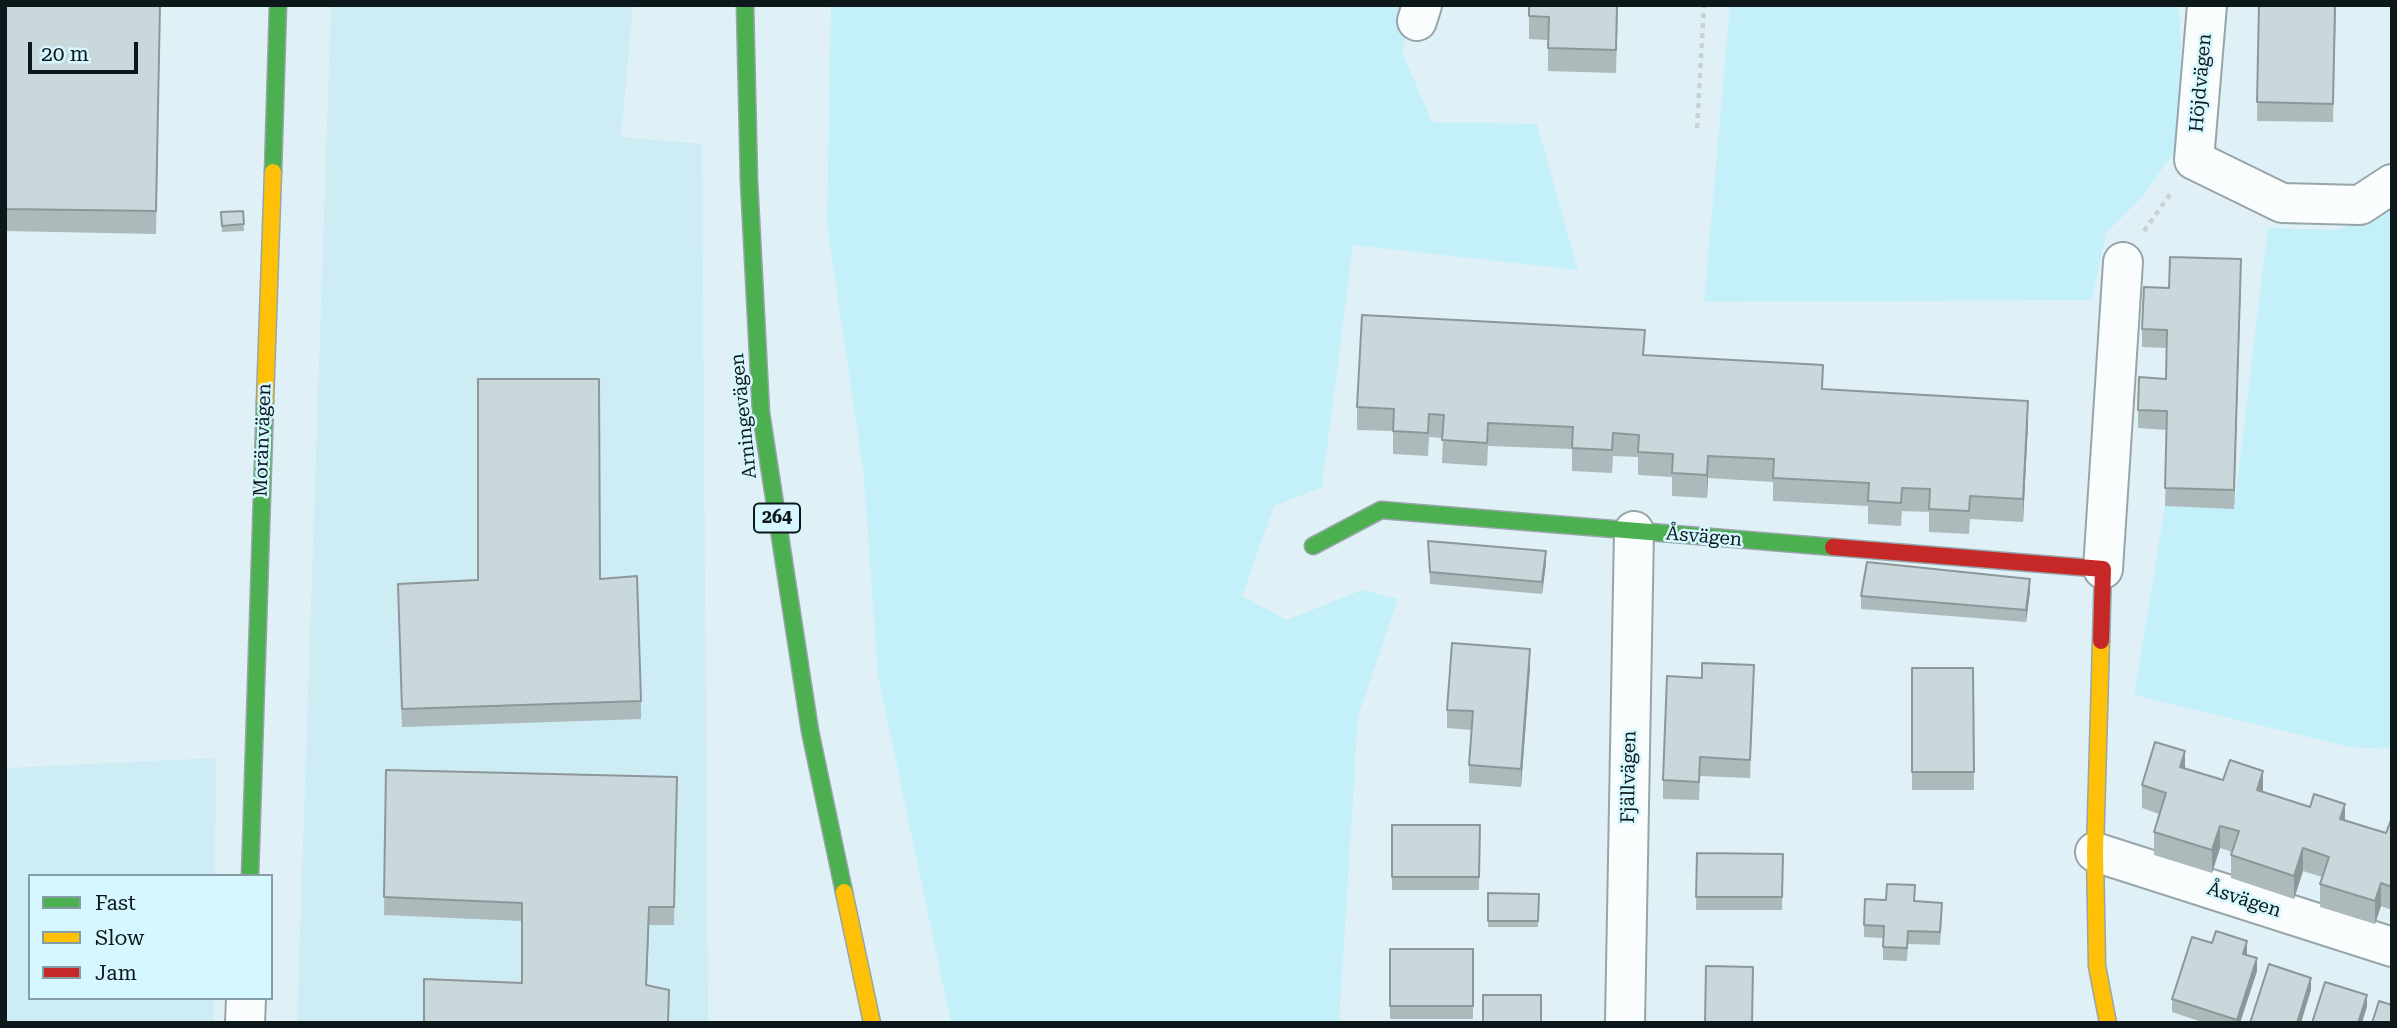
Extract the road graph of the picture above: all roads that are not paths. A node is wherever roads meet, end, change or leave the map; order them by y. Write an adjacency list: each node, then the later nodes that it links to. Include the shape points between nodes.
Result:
1 (278, 5): 10 (street, Moränvägen)
2 (745, 5): 14 (street, Arningevägen / 264, via 761,413 810,731)
3 (2207, 5): 4 (street, Höjdvägen, via 2194,160 2282,203 2360,205)
4 (2392, 184)
5 (2123, 262): 8 (street)
6 (1634, 531): 7 (street, Åsvägen, via 1381,510); 8 (street, Åsvägen); 15 (street, Fjällvägen)
7 (1313, 546)
8 (2103, 569): 9 (street)
9 (2095, 852): 11 (street, Åsvägen); 16 (street, via 2097,966)
10 (250, 874)
11 (2392, 947)
12 (246, 1000): 13 (street)
13 (245, 1023)
14 (872, 1023)
15 (1625, 1023)
16 (2108, 1023)

